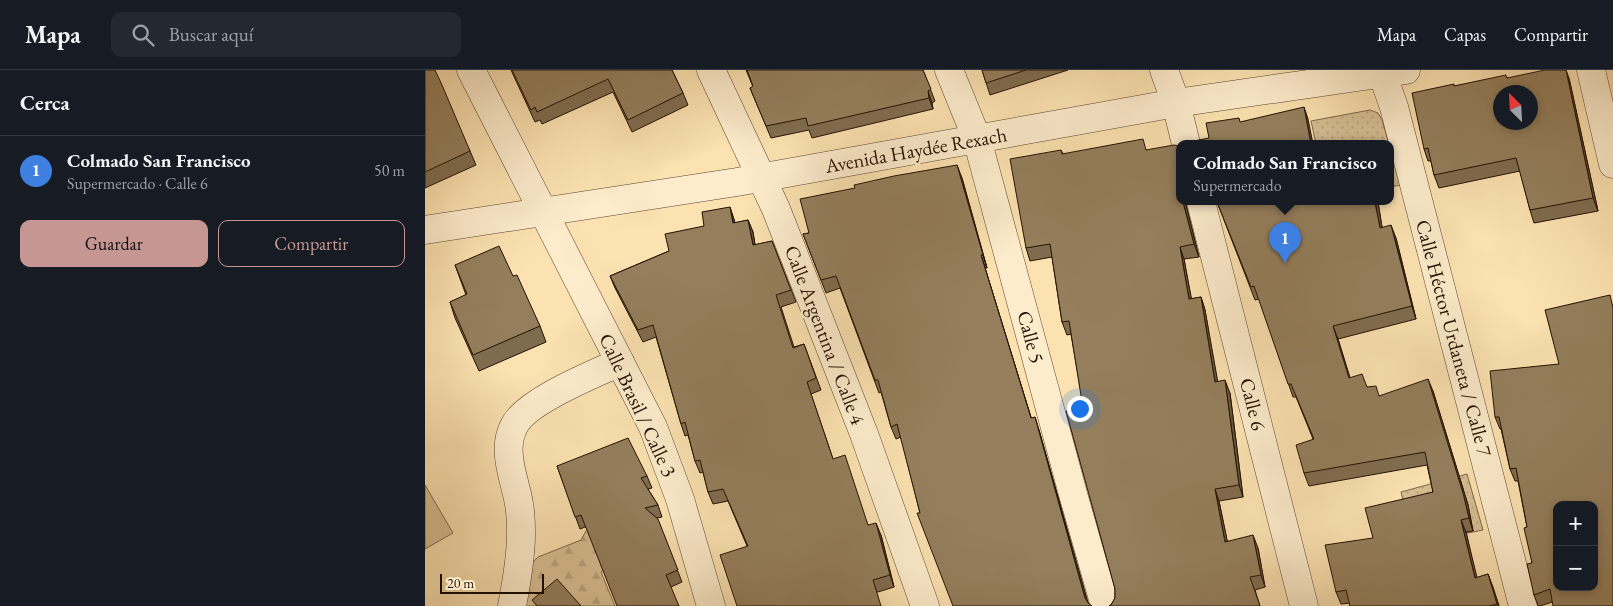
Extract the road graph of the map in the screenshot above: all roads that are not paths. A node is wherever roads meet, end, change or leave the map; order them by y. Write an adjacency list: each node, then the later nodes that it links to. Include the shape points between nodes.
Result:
1 (471, 70): 13 (street, Calle Brasil / Calle 3)
2 (711, 70): 11 (street, Calle Argentina / Calle 4)
3 (949, 70): 8 (street, Calle 5)
4 (1164, 70): 7 (street)
5 (1591, 70): 10 (street)
6 (1390, 71): 7 (street, Avenida Haydée Rexach); 21 (street, Calle Héctor Urdaneta / Calle 7, via 1396,116)
7 (1176, 103): 8 (street, Avenida Haydée Rexach); 9 (street)
8 (977, 139): 11 (street, Avenida Haydée Rexach); 19 (street, Calle 5)
9 (1185, 140)
10 (1613, 164)
11 (762, 178): 13 (street, Avenida Haydée Rexach); 18 (street, Calle Argentina / Calle 4, via 860,425)
12 (1202, 205): 20 (street, Calle 6)
13 (544, 212): 14 (street, Avenida Haydée Rexach); 15 (street, Calle Brasil / Calle 3)
14 (425, 230)
15 (620, 362): 16 (street, via 560,390 523,414 513,426 509,448 521,537); 17 (street, Calle Brasil / Calle 3, via 653,427 681,499)
16 (508, 603)
17 (711, 606)
18 (925, 606)
19 (1105, 606)
20 (1304, 606)
21 (1523, 606)

